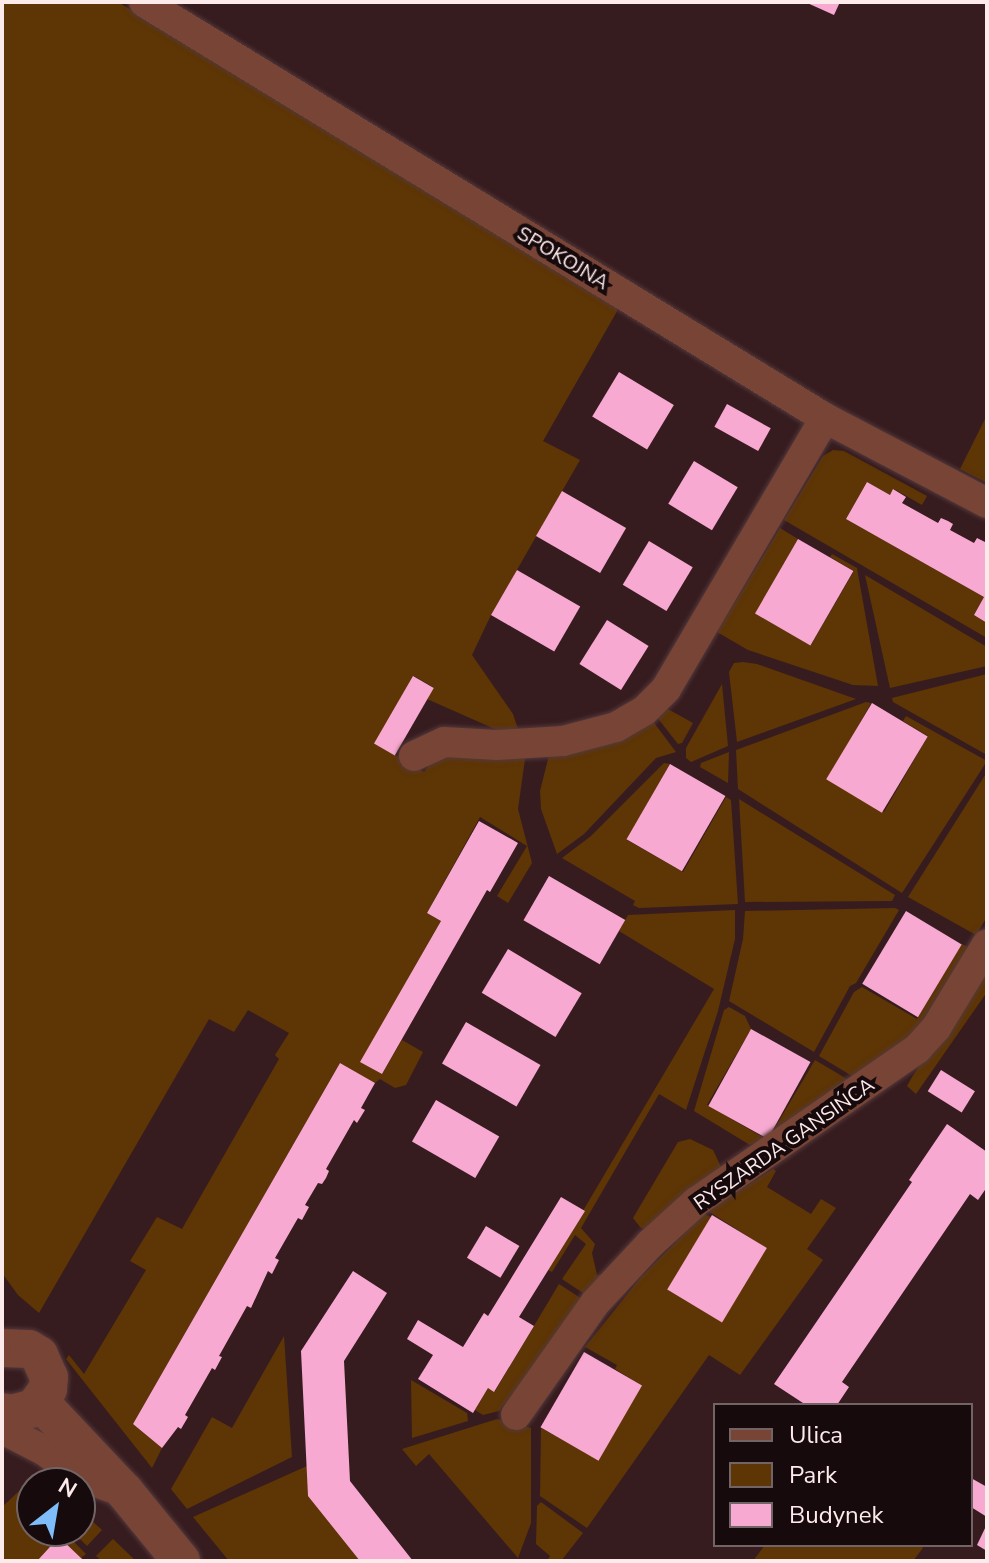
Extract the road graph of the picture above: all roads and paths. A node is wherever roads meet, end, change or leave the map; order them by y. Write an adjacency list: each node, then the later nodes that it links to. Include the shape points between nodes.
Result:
1 (144, 2): 2 (street, SPOKOJNA)
2 (825, 418): 3 (street, SPOKOJNA); 4 (street, via 666,689 644,711 616,727 563,741 444,742)
3 (987, 503)
4 (414, 756)
5 (987, 944): 9 (street, RYSZARDA GANSIŃCA, via 936,1028 917,1049 707,1194 651,1243 595,1303)
6 (3, 1346): 7 (street, via 29,1349 45,1365 48,1389)
7 (41, 1403): 8 (street, via 24,1413); 11 (street)
8 (2, 1412)
9 (516, 1415)
10 (2, 1429): 11 (street, via 45,1451 76,1475)
11 (125, 1492): 12 (street)
12 (181, 1561)

